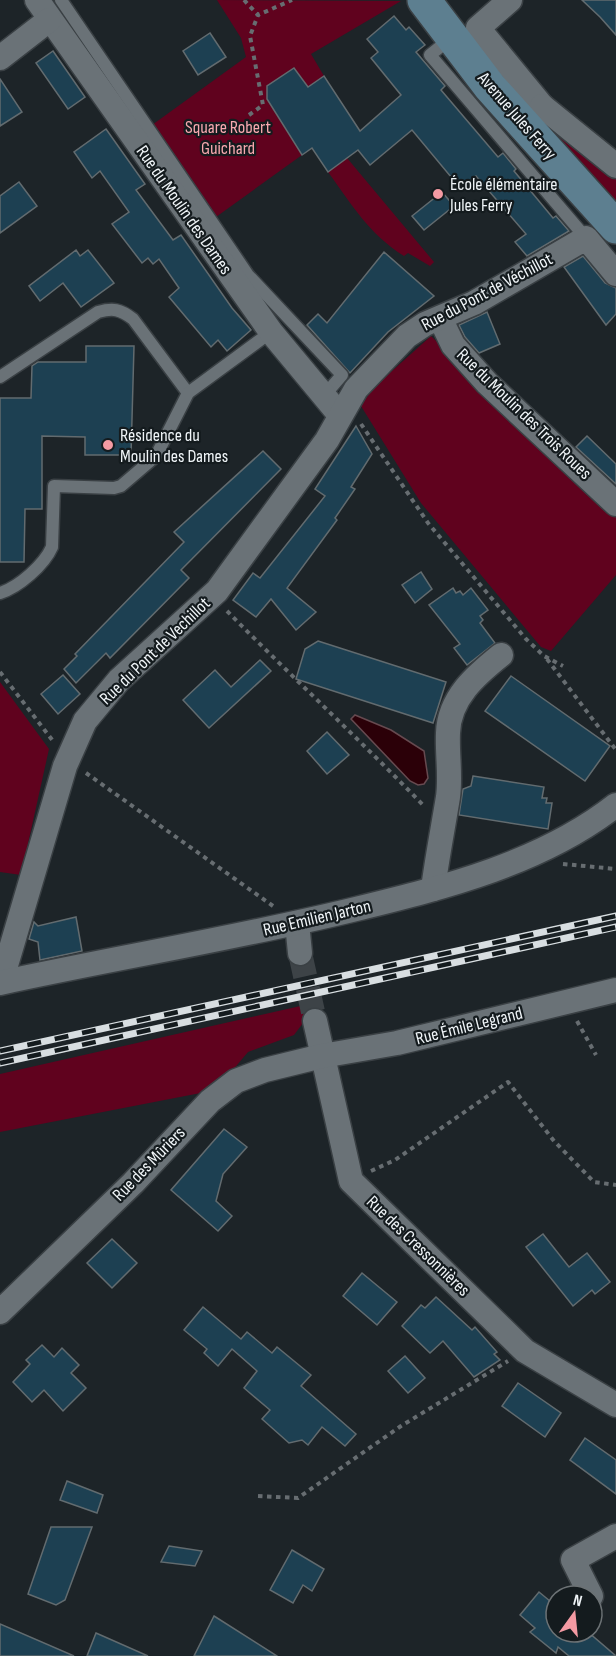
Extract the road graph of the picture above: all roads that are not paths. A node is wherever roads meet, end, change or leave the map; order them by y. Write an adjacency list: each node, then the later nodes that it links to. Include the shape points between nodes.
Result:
1 (424, 0): 4 (street, Avenue Jules Ferry)
2 (510, 0): 6 (street, via 478,28)
3 (49, 7): 5 (street); 11 (street, Rue du Moulin des Dames); 14 (lane, via 248,275 342,375)
4 (452, 37): 6 (street, Avenue Jules Ferry); 8 (lane, via 430,55)
5 (0, 58)
6 (532, 115): 7 (street); 8 (street, Avenue Jules Ferry)
7 (616, 166)
8 (607, 225): 9 (street); 10 (street, Rue du Pont de Véchillot, via 474,303)
9 (616, 274)
10 (440, 318): 14 (street, Rue du Pont de Véchillot, via 407,336); 15 (street, Rue du Moulin des Trois Roues, via 453,345 487,383)
11 (270, 332): 13 (lane); 14 (street, Rue du Moulin des Dames)
12 (0, 377): 13 (lane, via 98,312 112,308 133,319)
13 (188, 393): 16 (lane, via 156,456 121,486 54,486 52,547 48,555 11,589)
14 (336, 406): 22 (street, Rue du Pont de Vechillot, via 327,440 248,551 211,596 119,680 85,721 68,760)
15 (616, 504)
16 (0, 593)
17 (501, 655): 19 (street, via 464,688 452,712 448,731 448,797)
18 (616, 805): 19 (street, Rue Emilien Jarton, via 585,829 527,857)
19 (432, 889): 20 (street, Rue Emilien Jarton)
20 (297, 923): 21 (street); 22 (street, Rue Emilien Jarton)
21 (300, 953)
22 (1, 982)
23 (616, 990): 25 (street, Rue Émile Legrand, via 397,1043)
24 (315, 1021): 25 (street, Rue des Cressonnières)
25 (322, 1056): 26 (street, Rue des Mûriers, via 236,1081 210,1101); 27 (street, Rue des Cressonnières, via 351,1181 525,1351)
26 (0, 1312)
27 (616, 1405)
28 (616, 1536): 29 (street, via 573,1560)
29 (585, 1584)

